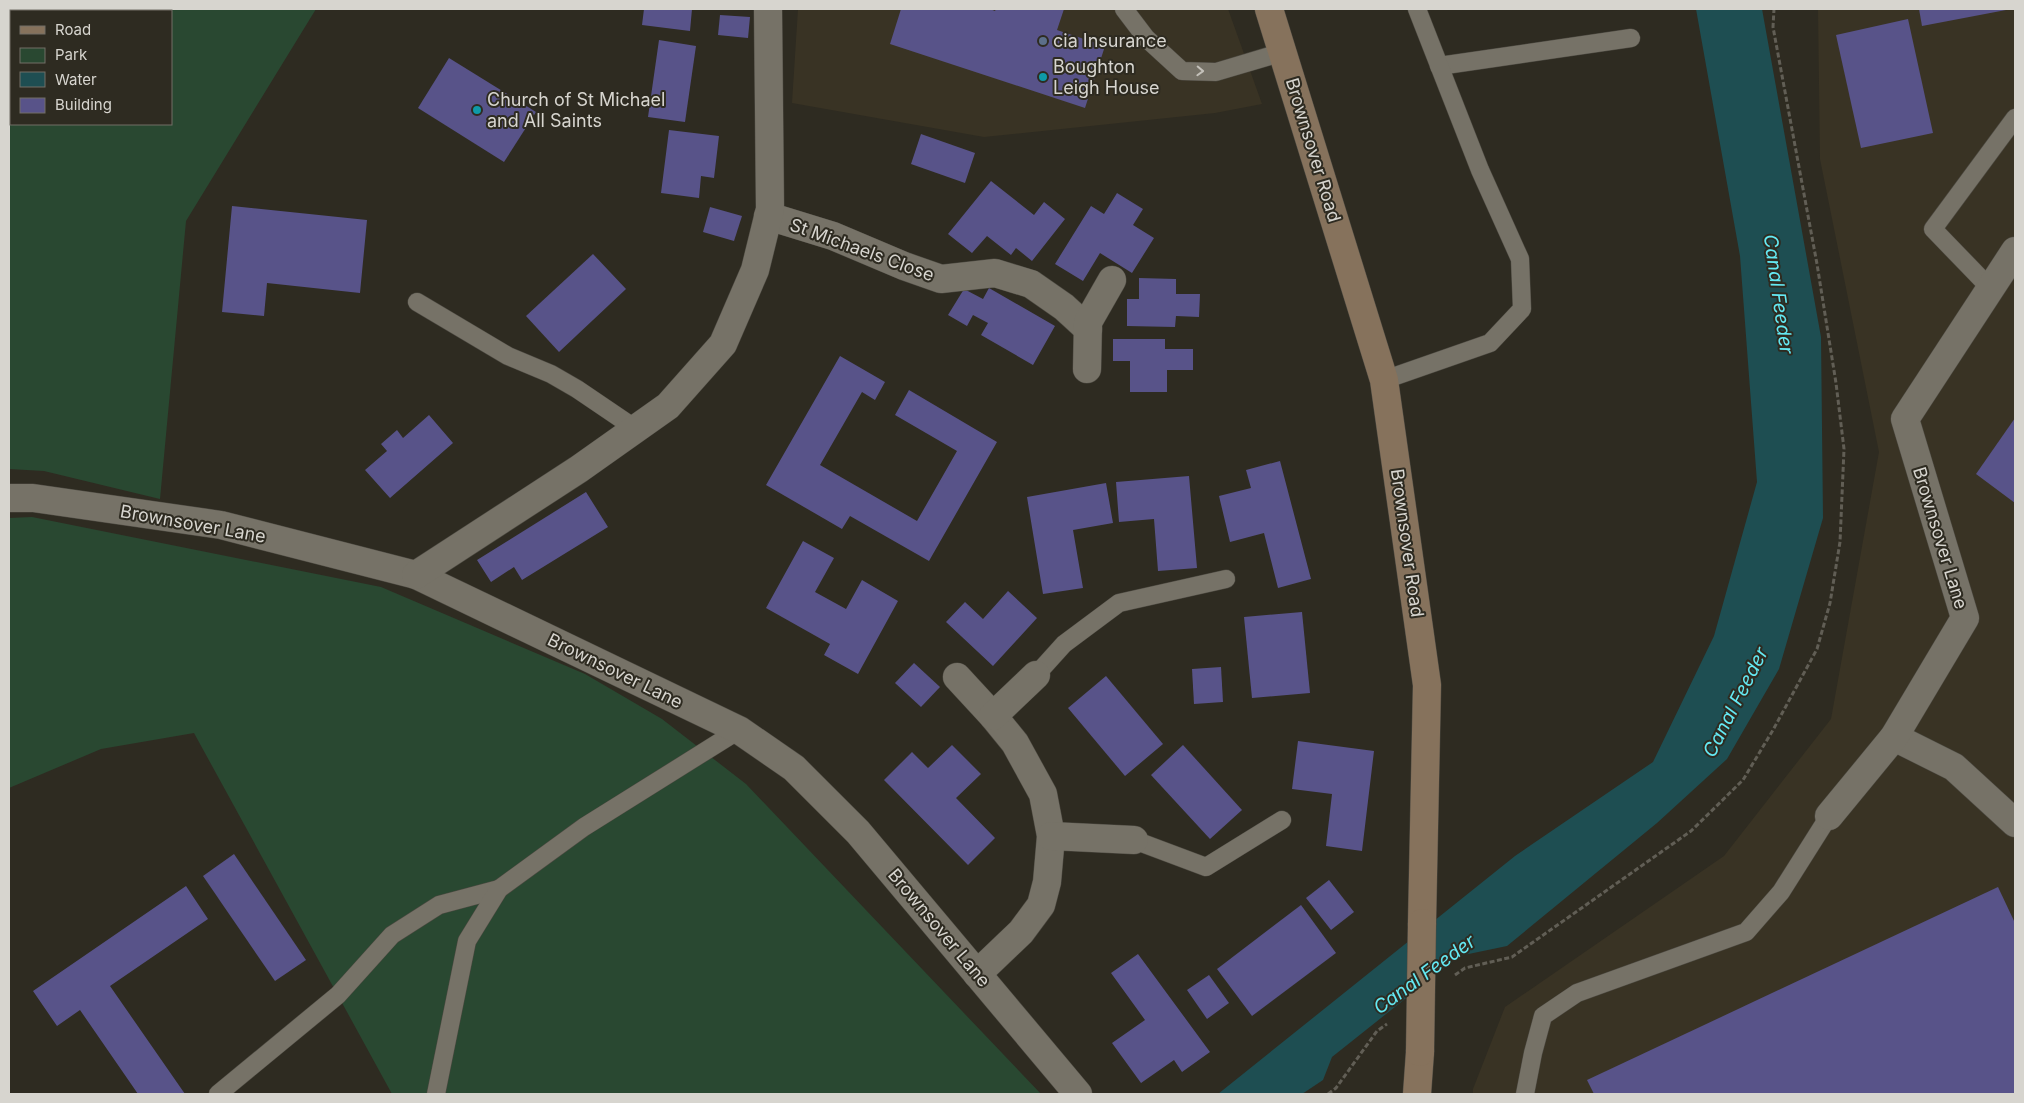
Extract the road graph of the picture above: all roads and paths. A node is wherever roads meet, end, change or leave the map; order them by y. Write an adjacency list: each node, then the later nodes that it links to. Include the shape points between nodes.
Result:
1 (768, 9): 10 (street)
2 (1124, 9): 7 (lane, one-way to 7, via 1146,38 1182,71 1216,72)
3 (1269, 9): 7 (street, Brownsover Road)
4 (1417, 9): 8 (lane)
5 (1774, 9): 34 (path, via 1773,27 1817,264 1844,449 1840,542 1830,603 1817,649 1743,780 1691,831 1512,957 1465,968)
6 (1631, 38): 8 (lane)
7 (1283, 52): 17 (street, Brownsover Road)
8 (1439, 66): 17 (lane, via 1520,259 1522,309 1490,344)
9 (2015, 118): 13 (lane, via 1933,229)
10 (768, 216): 15 (street, St Michaels Close, via 833,236 941,279 996,273 1031,284); 18 (street, via 755,270 723,344 668,406)
11 (2015, 251): 13 (street, Brownsover Lane)
12 (1112, 280): 15 (street, via 1088,322)
13 (1990, 289): 26 (street, Brownsover Lane, via 1905,419 1965,618)
14 (417, 302): 18 (lane, via 508,356 577,389)
15 (1088, 329): 16 (street)
16 (1087, 370)
17 (1384, 380): 40 (street, Brownsover Road, bridge, via 1427,685)
18 (636, 428): 20 (street)
19 (9, 498): 20 (street, Brownsover Lane, via 33,498 221,526)
20 (416, 576): 25 (street, Brownsover Lane)
21 (1226, 579): 22 (lane, via 1119,604 1064,644)
22 (1036, 675): 24 (street)
23 (957, 677): 24 (street)
24 (993, 716): 30 (street, via 1015,743 1043,794)
25 (739, 730): 32 (lane, via 584,827); 33 (street, Brownsover Lane, via 794,768 858,832)
26 (1894, 737): 27 (street, Brownsover Lane); 29 (street, via 1954,767)
27 (1829, 816): 41 (lane, via 1781,892 1746,932 1577,993 1542,1016)
28 (1282, 820): 31 (lane, via 1206,867)
29 (2015, 823)
30 (1051, 836): 31 (street); 33 (street, via 1047,882 1041,905 1020,932)
31 (1134, 840)
32 (499, 889): 36 (lane, via 439,904 392,934 338,995); 37 (lane, via 467,941)
33 (977, 974): 38 (street, Brownsover Lane)
34 (1449, 979)
35 (1393, 1020): 39 (path, via 1377,1031 1336,1088)
36 (218, 1094)
37 (436, 1094)
38 (1078, 1094)
39 (1328, 1094)
40 (1417, 1094)
41 (1526, 1094)

